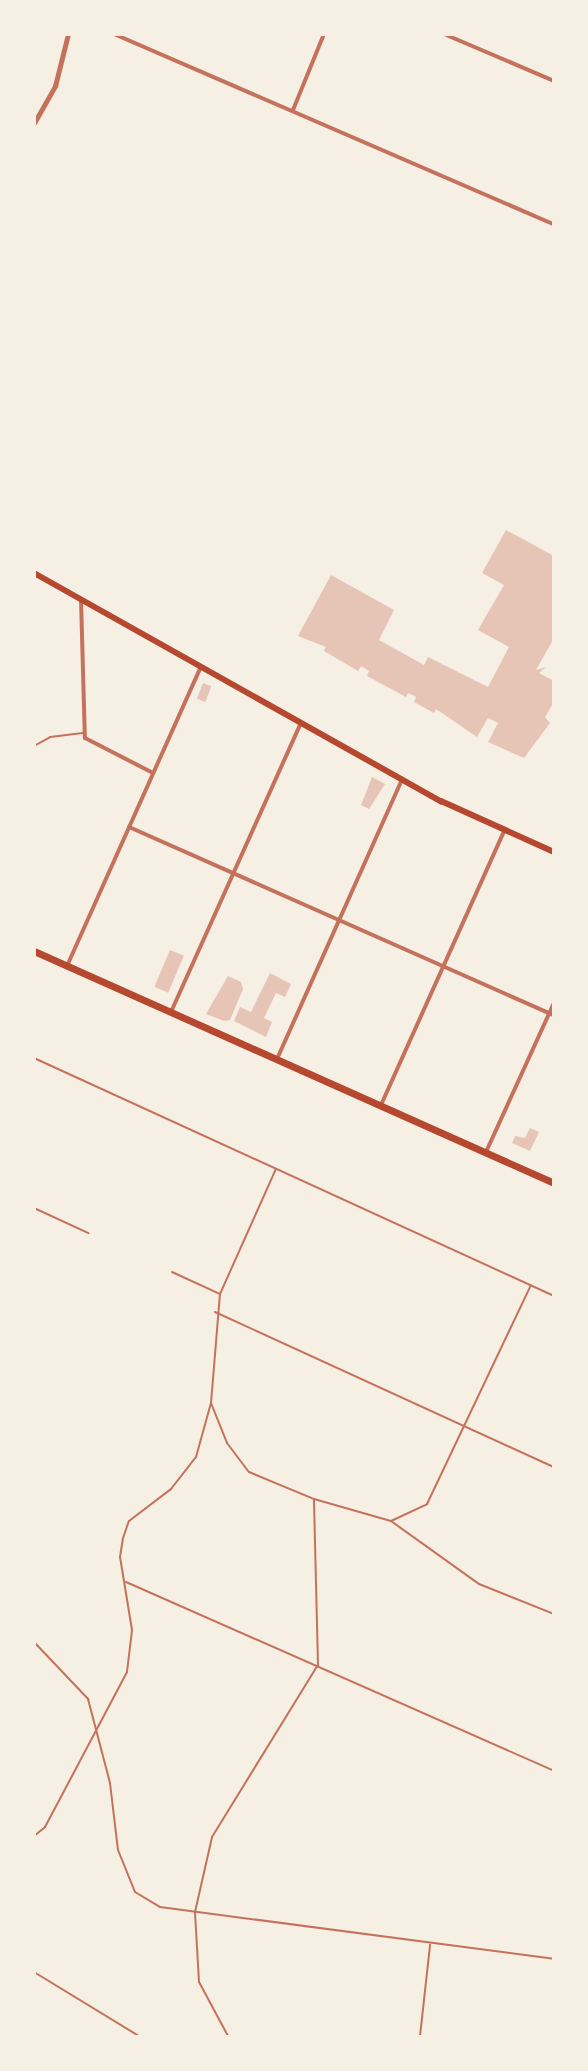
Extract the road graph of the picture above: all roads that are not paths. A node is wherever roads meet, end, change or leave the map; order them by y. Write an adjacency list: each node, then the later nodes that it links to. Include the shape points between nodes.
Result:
1 (68, 34): 7 (street, via 55,86)
2 (114, 34): 6 (street)
3 (324, 34): 6 (street)
4 (444, 34): 5 (street)
5 (554, 81)
6 (293, 110): 8 (street)
7 (34, 123)
8 (554, 224)
9 (34, 573): 10 (main road)
10 (81, 598): 11 (main road); 13 (street)
11 (201, 667): 12 (main road); 15 (street)
12 (301, 723): 16 (main road); 20 (street)
13 (83, 732): 14 (lane, via 50,737); 15 (street, via 94,746)
14 (34, 746)
15 (153, 773): 17 (street)
16 (402, 779): 18 (main road); 21 (street)
17 (129, 827): 20 (street); 24 (street)
18 (504, 831): 19 (main road); 23 (street)
19 (554, 852)
20 (232, 873): 21 (street); 26 (street)
21 (339, 920): 23 (street); 29 (street)
22 (34, 951): 24 (main road)
23 (444, 966): 27 (street); 30 (street)
24 (66, 967): 26 (main road)
25 (554, 1003): 27 (street)
26 (170, 1013): 29 (main road)
27 (551, 1014): 31 (street)
28 (34, 1058): 32 (lane)
29 (277, 1059): 30 (main road)
30 (380, 1106): 31 (main road)
31 (486, 1152): 33 (main road)
32 (276, 1169): 37 (lane); 38 (lane)
33 (554, 1183)
34 (34, 1208): 35 (lane)
35 (88, 1233)
36 (172, 1272): 38 (lane)
37 (531, 1285): 39 (lane); 42 (lane)
38 (220, 1294): 40 (lane)
39 (554, 1296)
40 (215, 1312): 41 (lane); 42 (lane)
41 (211, 1403): 44 (lane, via 227,1443 249,1472); 46 (lane, via 196,1457 171,1489 129,1521 120,1557)
42 (465, 1426): 43 (lane); 45 (lane, via 427,1504)
43 (554, 1467)
44 (314, 1499): 45 (lane); 49 (lane)
45 (391, 1521): 47 (lane, via 479,1584)
46 (126, 1582): 49 (lane); 50 (lane, via 132,1652)
47 (554, 1614)
48 (34, 1642): 50 (lane, via 88,1699)
49 (318, 1665): 51 (lane); 53 (lane, via 212,1837)
50 (99, 1729): 52 (lane, via 45,1827); 53 (lane, via 125,1876 135,1892 160,1907)
51 (554, 1771)
52 (34, 1836)
53 (195, 1912): 54 (lane); 58 (lane, via 199,1982)
54 (430, 1945): 55 (lane); 59 (lane)
55 (554, 1959)
56 (34, 1972): 57 (lane)
57 (140, 2037)
58 (228, 2037)
59 (420, 2037)

